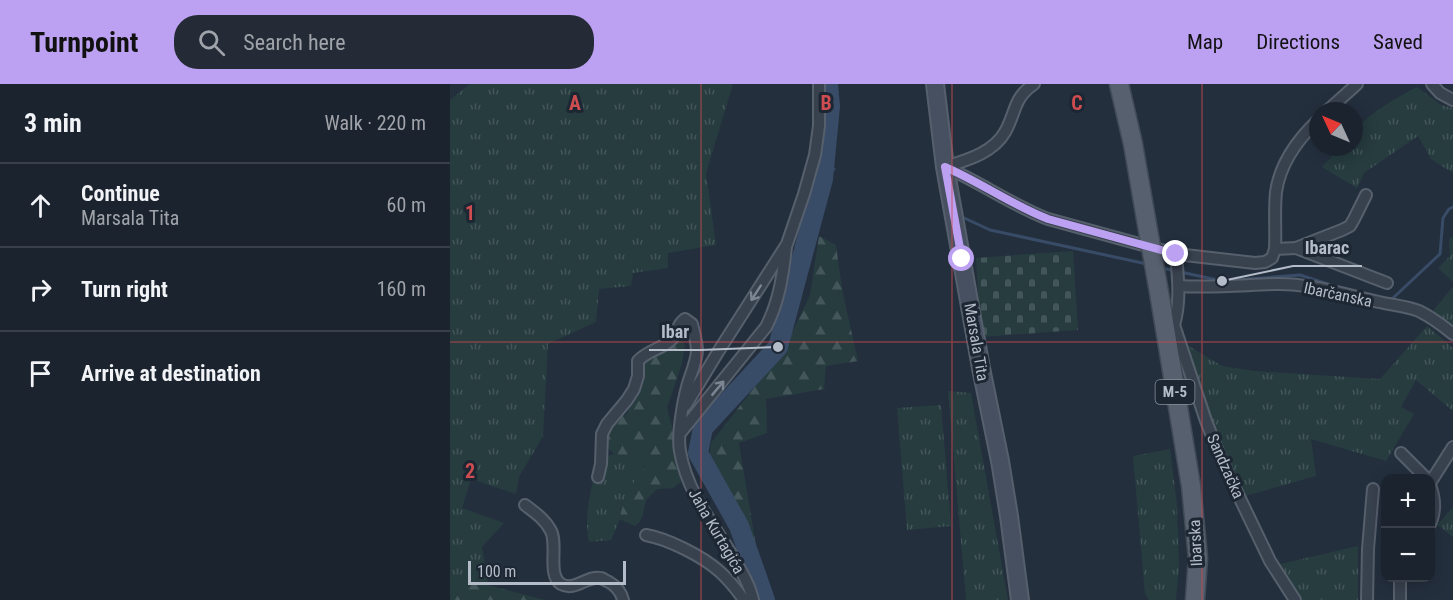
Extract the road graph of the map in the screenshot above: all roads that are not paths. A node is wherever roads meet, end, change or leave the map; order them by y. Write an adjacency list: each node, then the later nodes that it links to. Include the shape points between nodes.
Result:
1 (819, 84): 12 (street, via 815,155)
2 (935, 84): 10 (street, Marsala Tita)
3 (1034, 84): 10 (street, via 1021,95 1005,133 988,150)
4 (1119, 84): 18 (main road, M-5, bridge, via 1160,298)
5 (1356, 84): 8 (street)
6 (1432, 84): 7 (street)
7 (1453, 100)
8 (1337, 102)
9 (1309, 128): 14 (street, via 1284,166 1276,192)
10 (945, 167): 15 (street, via 1048,219); 34 (street, Marsala Tita, via 1000,461)
11 (1366, 195): 13 (street, via 1350,226)
12 (787, 243): 20 (street, one-way to 20); 21 (street, one-way to 12, via 766,327 774,312)
13 (1296, 248): 14 (street); 17 (street)
14 (1275, 249): 15 (street, via 1272,258 1265,262)
15 (1176, 259): 16 (street)
16 (1179, 281): 18 (street, via 1176,316); 19 (street, Ibarčanska, via 1206,288 1308,285 1407,306)
17 (1387, 283)
18 (1169, 325): 35 (main road, Ibarska / M-5, via 1198,558); 36 (street, Sandzačka, via 1221,459 1270,561)
19 (1453, 334)
20 (682, 413): 21 (street, Jaha Kurtagića); 25 (street, Jaha Kurtagića, via 697,353 692,324 685,319 672,340 638,361 634,389 602,434)
21 (680, 432): 33 (street, Jaha Kurtagića, via 687,477 740,568)
22 (1453, 447): 26 (street)
23 (1401, 453): 24 (street)
24 (1422, 474)
25 (598, 477)
26 (1435, 477)
27 (1373, 489): 37 (street)
28 (525, 505): 31 (street, via 551,531 556,580 573,586 600,578 614,585)
29 (646, 535): 32 (street, via 665,540 710,564)
30 (1400, 582): 38 (street)
31 (623, 600)
32 (744, 600)
33 (753, 600)
34 (1020, 600)
35 (1195, 600)
36 (1295, 600)
37 (1367, 600)
38 (1400, 600)

